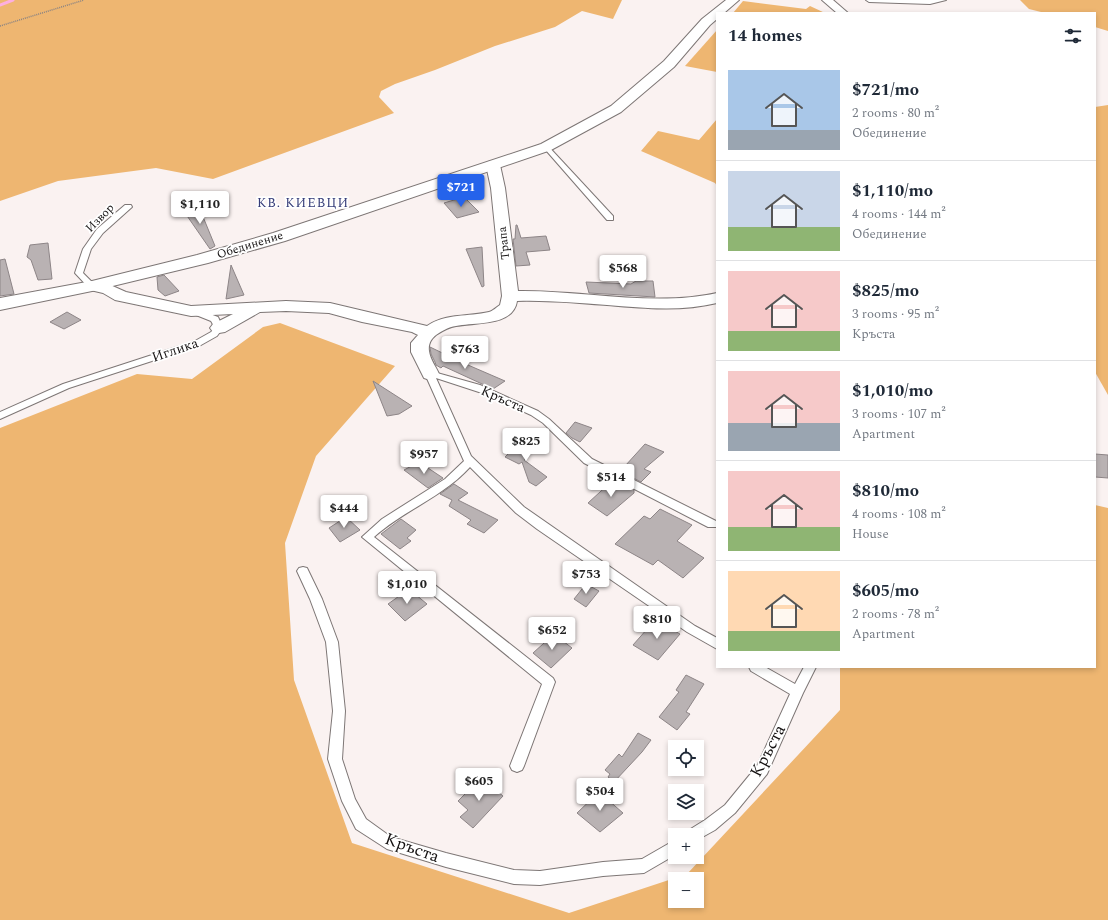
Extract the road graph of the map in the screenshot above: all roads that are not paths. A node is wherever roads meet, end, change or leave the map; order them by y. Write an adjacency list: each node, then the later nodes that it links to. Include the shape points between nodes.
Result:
1 (733, 0): 5 (street)
2 (827, 0): 6 (street)
3 (869, 0): 4 (lane)
4 (943, 0)
5 (718, 12)
6 (842, 12)
7 (716, 14): 8 (street, via 669,64 616,109)
8 (546, 147): 9 (street); 11 (lane)
9 (493, 165): 12 (street, Обединение, via 271,239); 13 (street, Трапа)
10 (128, 207): 12 (lane, Извор, via 100,231 87,249 79,273)
11 (610, 218)
12 (92, 286): 15 (street, Обединение); 17 (street, via 108,289 121,296)
13 (510, 296): 14 (street, via 538,295 674,304); 19 (street, via 508,307 495,316 454,321 440,325)
14 (716, 298)
15 (0, 304)
16 (256, 308): 17 (street); 18 (street); 19 (street, via 330,308 417,328)
17 (191, 311): 18 (lane, via 215,319)
18 (219, 328): 21 (lane, Иглика, via 198,343 66,386)
19 (428, 333): 20 (street, via 420,342 420,352)
20 (430, 374): 22 (lane); 23 (lane, Кръста, via 457,380 504,398 537,415 546,420 588,461)
21 (0, 416)
22 (470, 461): 25 (lane, via 520,510 537,523); 29 (lane, via 444,485 367,537 549,682)
23 (712, 524)
24 (303, 571): 31 (lane, Кръста, via 332,642 339,711 335,759 349,801 361,824 387,842 514,877 540,878 644,866)
25 (716, 643)
26 (757, 668): 28 (lane)
27 (809, 668): 28 (lane, Кръста)
28 (797, 692): 30 (lane, Кръста, via 762,770 730,809)
29 (517, 766)
30 (704, 829)
31 (668, 851)

